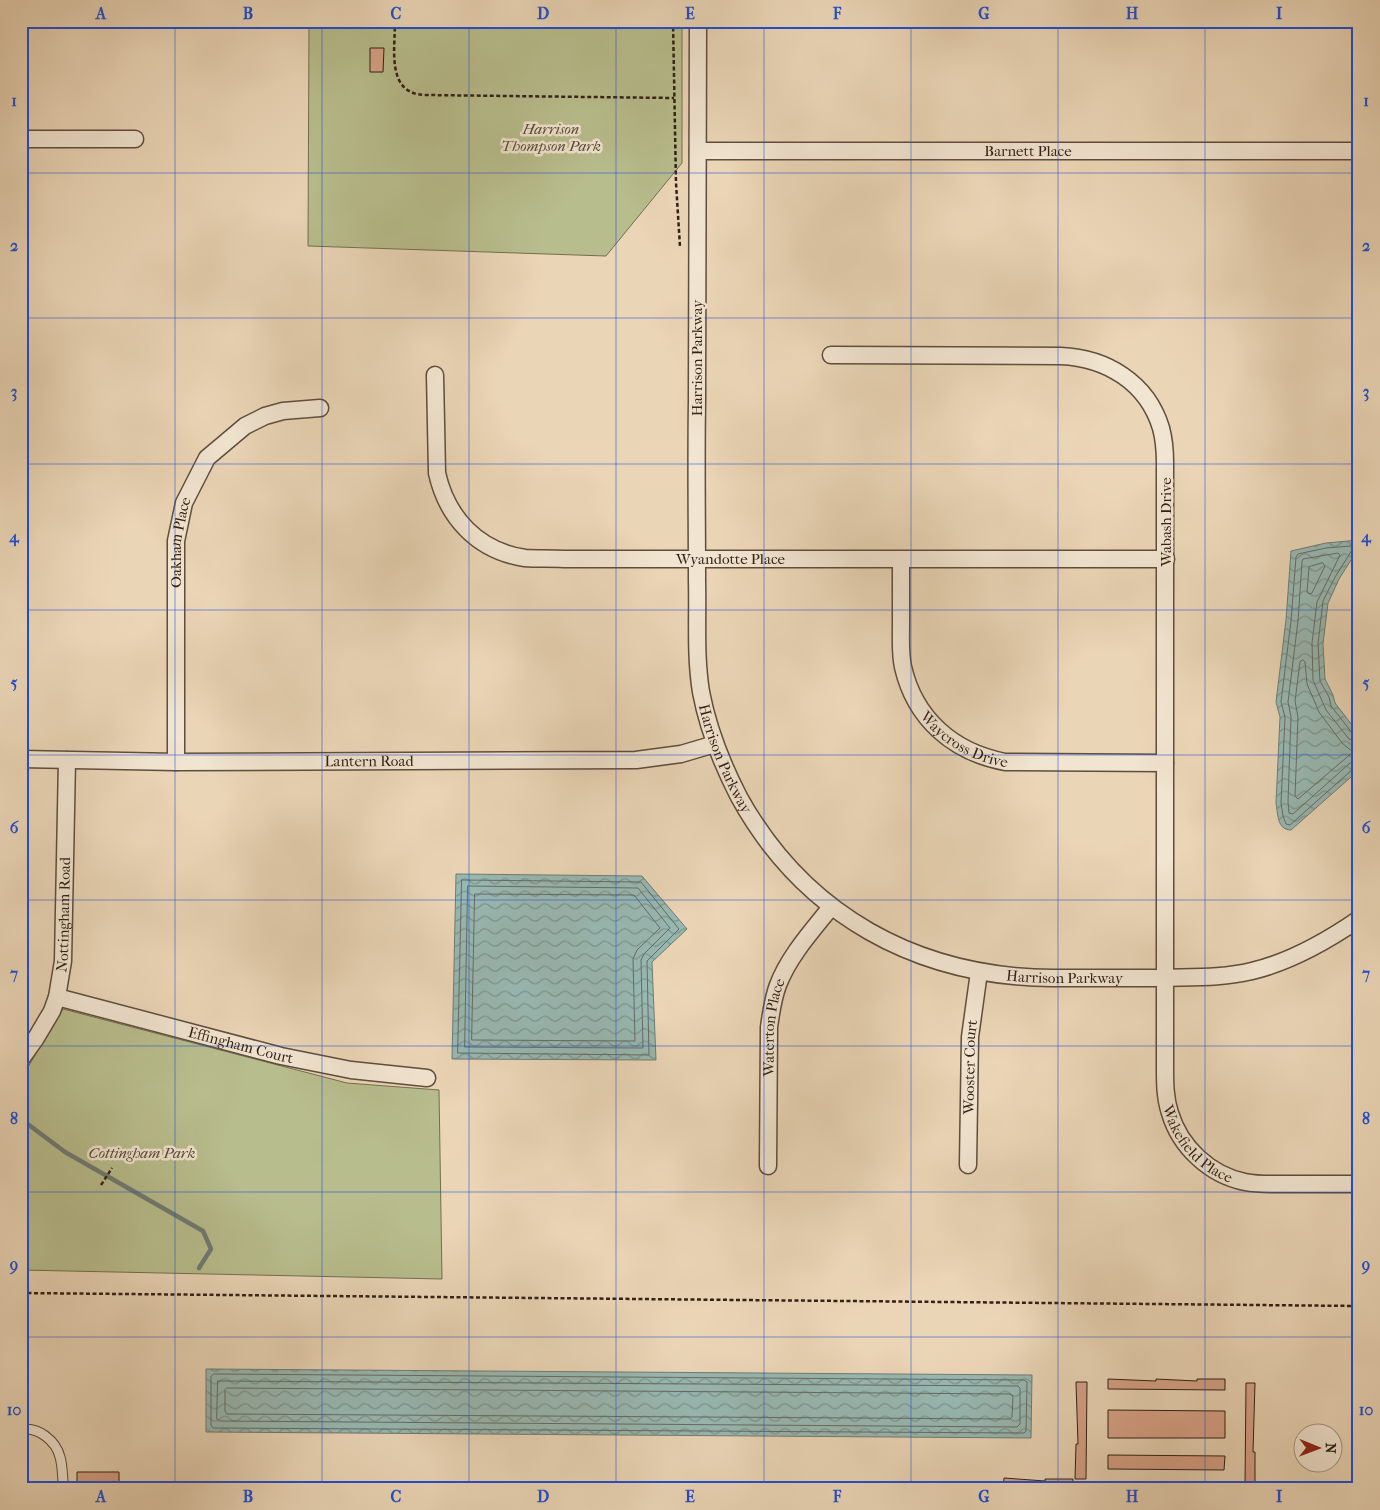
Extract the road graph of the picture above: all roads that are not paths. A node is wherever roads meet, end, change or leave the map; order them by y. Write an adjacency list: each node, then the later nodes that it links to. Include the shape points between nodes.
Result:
1 (698, 21): 4 (street, Harrison Parkway)
2 (21, 139): 3 (street)
3 (135, 140)
4 (698, 151): 5 (street, Barnett Place); 9 (street, Harrison Parkway)
5 (1359, 151)
6 (832, 355): 10 (street, Wabash Drive, via 1072,357 1094,361 1122,374 1146,399 1162,430 1166,463)
7 (435, 375): 9 (street, Wyandotte Place, via 440,488 453,514 478,540 526,558)
8 (320, 408): 15 (street, Oakham Place, via 282,411 245,426 207,458 184,503 176,541)
9 (697, 559): 11 (street, Wyandotte Place); 12 (street, Harrison Parkway, via 698,666)
10 (1166, 559): 11 (street, Wyandotte Place); 16 (street, Wabash Drive)
11 (901, 560): 16 (street, Waycross Drive, via 903,666 921,710 952,742 972,753 1005,762)
12 (715, 744): 15 (street, Lantern Road, via 681,754 636,760); 17 (street, Harrison Parkway, via 730,780 770,844 796,875)
13 (21, 759): 14 (street, Lantern Road)
14 (66, 760): 15 (street, Lantern Road); 21 (street, Nottingham Road, via 65,930)
15 (176, 762)
16 (1165, 763): 20 (street, Wabash Drive)
17 (831, 907): 19 (street, Harrison Parkway, via 914,953); 25 (street, Waterton Place, via 786,968 771,1008)
18 (1359, 919): 20 (street, Harrison Parkway, via 1307,950 1255,970 1234,975)
19 (979, 972): 20 (street, Harrison Parkway, via 1044,978); 24 (street, Wooster Court, via 970,1037)
20 (1165, 978): 26 (street, Wakefield Place, via 1165,1084 1169,1112 1178,1133 1197,1156 1218,1172 1245,1182)
21 (57, 997): 22 (street, Nottingham Road, via 52,1011); 23 (street, Effingham Court, via 281,1056 351,1070)
22 (21, 1058)
23 (427, 1078)
24 (968, 1165)
25 (768, 1166)
26 (1359, 1184)
27 (21, 1430): 28 (lane, via 28,1429 47,1436 60,1455)
28 (64, 1489)

